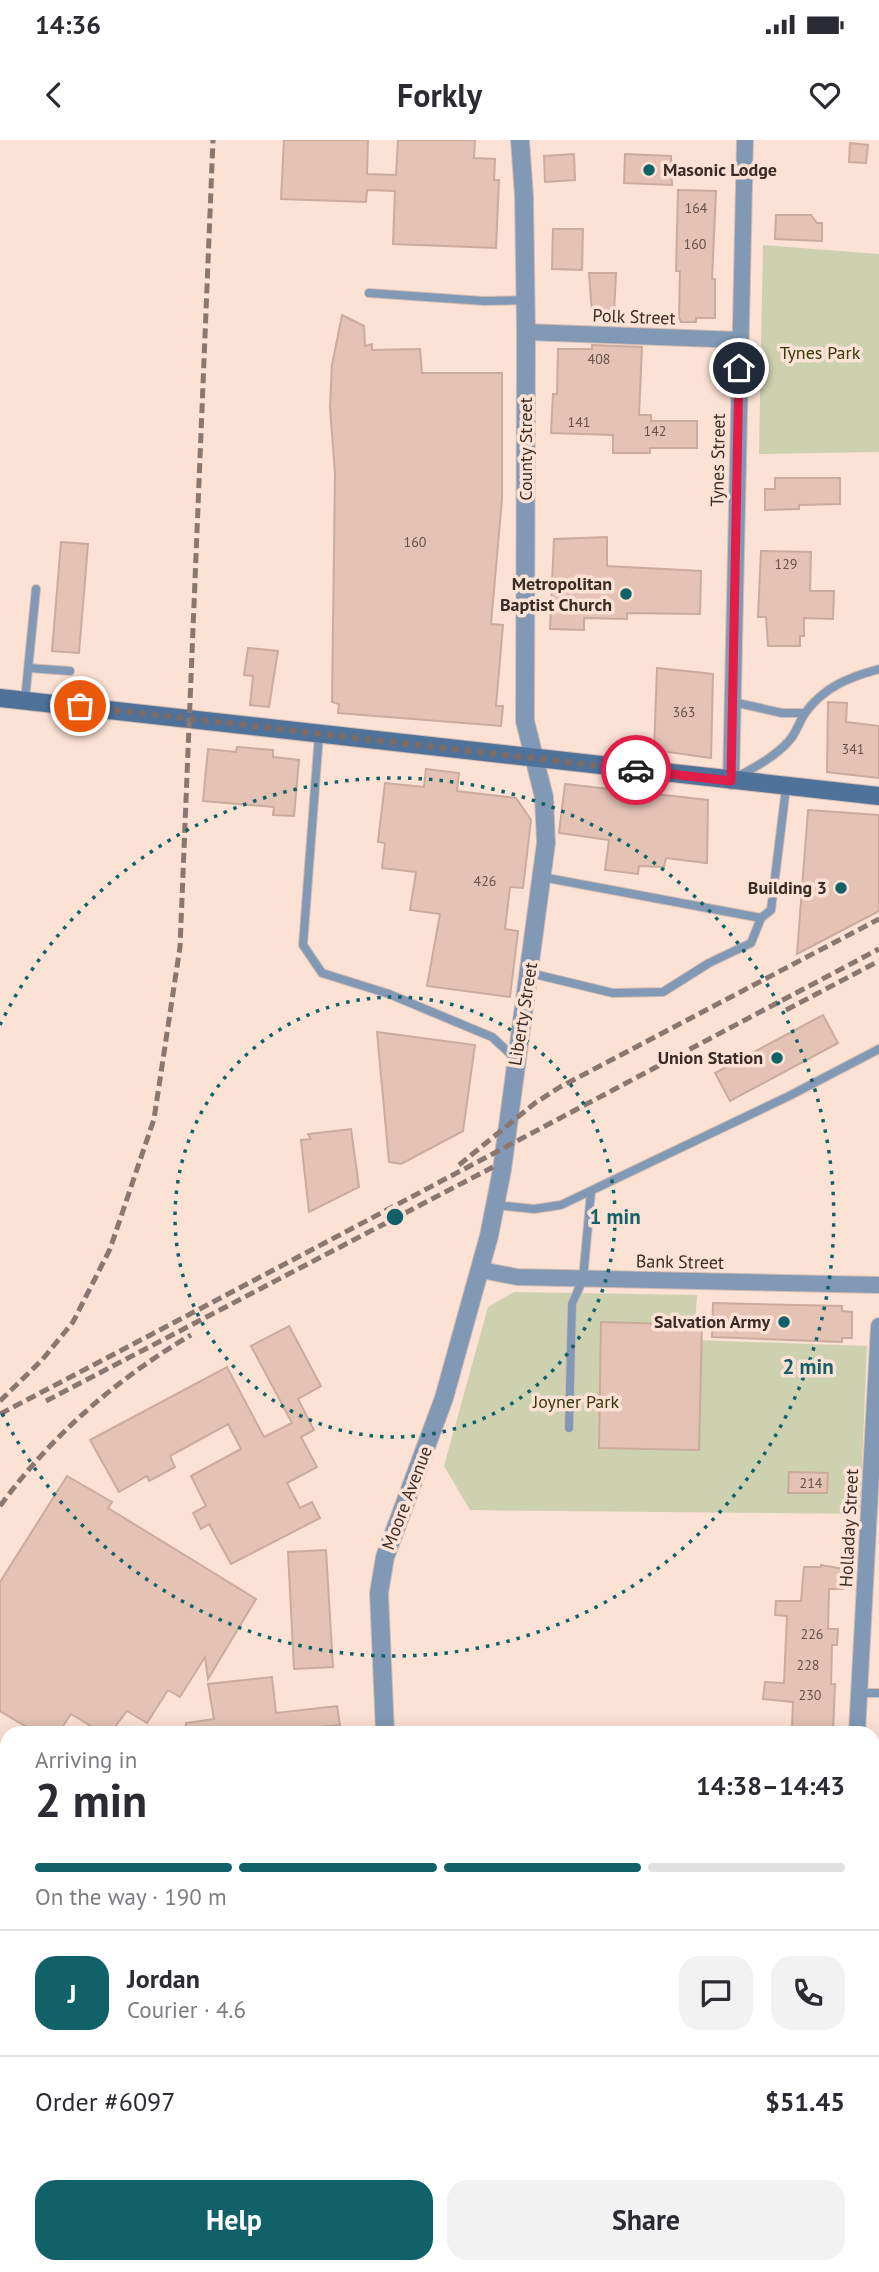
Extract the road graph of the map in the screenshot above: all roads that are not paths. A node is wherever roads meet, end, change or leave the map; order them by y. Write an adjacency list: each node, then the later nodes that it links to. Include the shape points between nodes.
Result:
1 (520, 140): 4 (street, County Street)
2 (745, 140): 6 (street, Tynes Street)
3 (369, 293): 4 (lane)
4 (526, 300): 5 (street, County Street)
5 (526, 332): 6 (street, Polk Street); 16 (street, County Street, via 525,721)
6 (740, 340): 13 (street, Tynes Street)
7 (36, 589): 8 (lane)
8 (29, 668): 10 (lane); 12 (lane)
9 (879, 669): 14 (lane, via 843,679)
10 (70, 671)
11 (0, 698): 12 (main road)
12 (25, 700): 15 (main road)
13 (733, 702): 14 (lane); 17 (street, Tynes Street)
14 (805, 713): 17 (lane, via 791,739 772,757)
15 (320, 734): 16 (main road); 24 (lane, via 303,945 322,973 376,989 492,1037)
16 (532, 757): 17 (main road); 20 (street, Liberty Street, via 547,815)
17 (731, 781): 18 (main road)
18 (786, 788): 19 (main road); 21 (lane, via 771,910)
19 (879, 796)
20 (542, 877): 21 (lane); 22 (street, Liberty Street)
21 (761, 918): 22 (lane, via 751,943 663,992 612,993)
22 (530, 973): 24 (street, Liberty Street)
23 (879, 1049): 25 (lane)
24 (516, 1059): 26 (street, Liberty Street)
25 (590, 1192): 26 (lane, via 561,1205 534,1209); 28 (lane)
26 (495, 1205): 27 (street, Liberty Street)
27 (481, 1270): 28 (street, Bank Street, via 517,1278); 34 (street, Moore Avenue, via 440,1410 385,1557 379,1593)
28 (583, 1279): 29 (street, Bank Street); 31 (lane, via 572,1304)
29 (879, 1286)
30 (879, 1326): 32 (street, Holladay Street)
31 (569, 1428)
32 (859, 1693): 33 (lane); 35 (street, Holladay Street)
33 (879, 1693)
34 (385, 1726)
35 (857, 1726)

